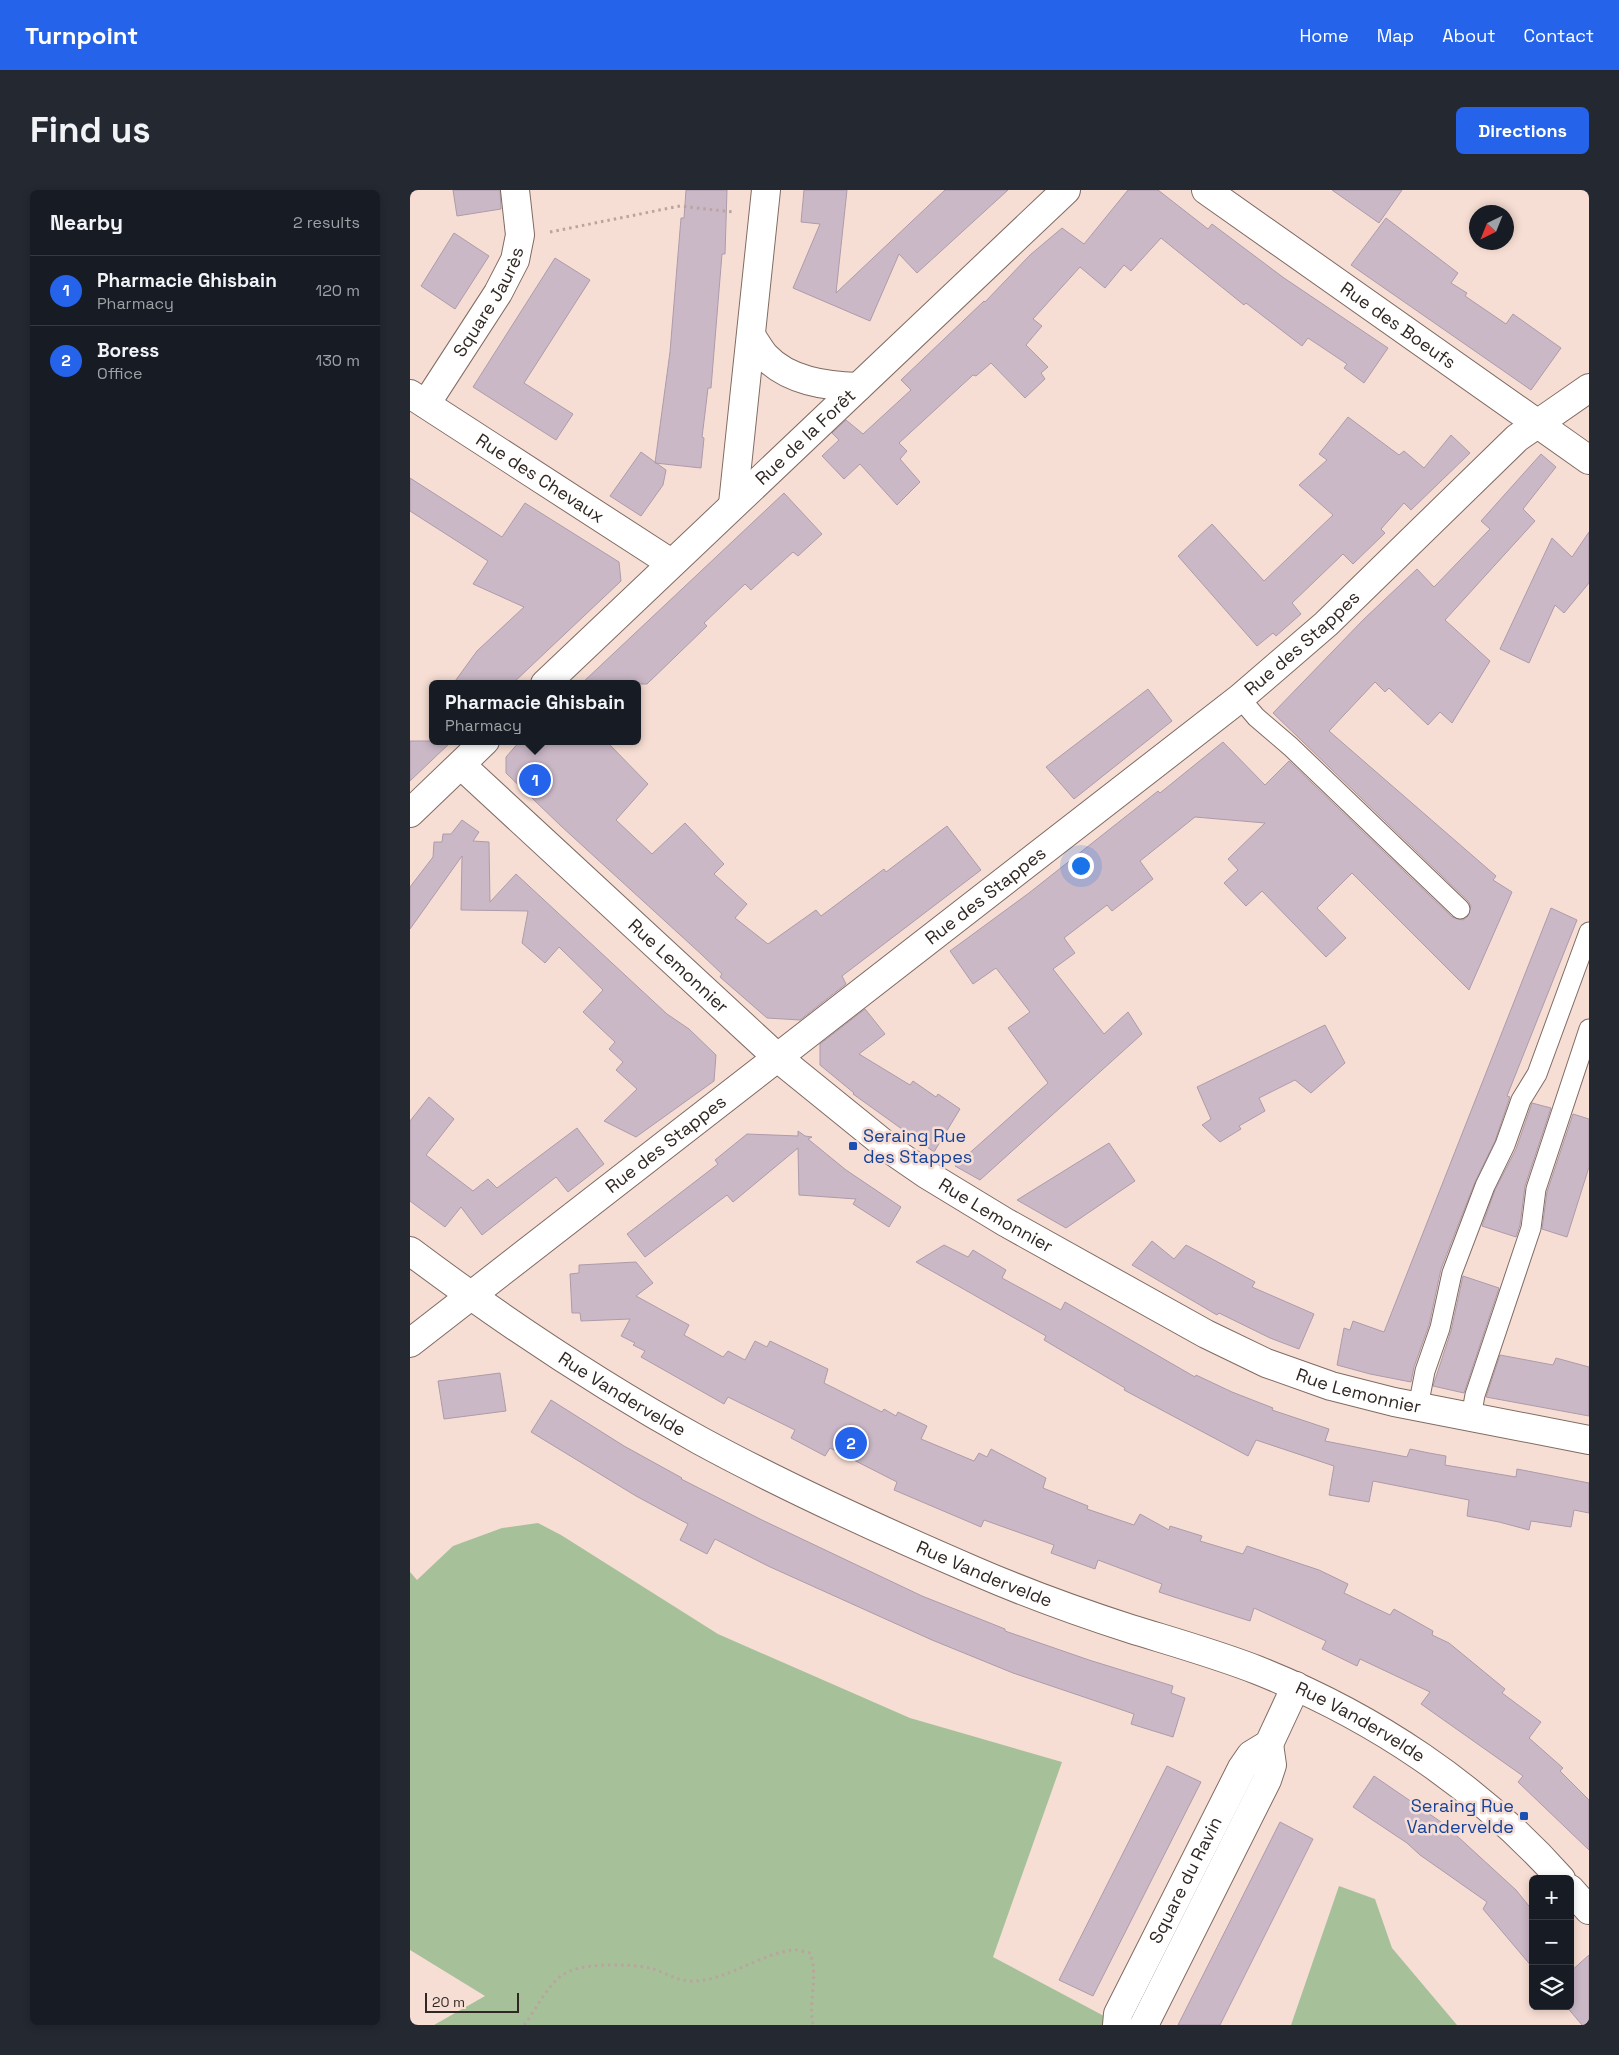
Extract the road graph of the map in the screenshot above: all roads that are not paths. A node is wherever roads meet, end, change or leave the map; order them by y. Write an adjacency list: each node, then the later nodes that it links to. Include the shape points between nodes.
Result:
1 (515, 190): 8 (street, Square Jaurès, via 520,235 515,260 498,294)
2 (766, 190): 5 (street)
3 (1066, 190): 6 (street, Rue de la Forêt)
4 (1206, 190): 9 (street, Rue des Boeufs)
5 (752, 336): 6 (street, via 764,356 778,368 822,384); 11 (street)
6 (858, 387): 11 (street, Rue de la Forêt)
7 (1589, 388): 9 (street, Rue des Stappes)
8 (418, 399): 12 (street, Rue des Chevaux)
9 (1538, 423): 10 (street, Rue des Boeufs); 14 (street, Rue des Stappes, via 1499,454 1326,624)
10 (1589, 460)
11 (733, 504): 12 (street, Rue de la Forêt)
12 (671, 564): 13 (street, Rue de la Forêt)
13 (549, 680)
14 (1240, 698): 18 (lane, via 1256,717); 21 (street, Rue des Stappes)
15 (482, 745): 16 (street)
16 (461, 764): 17 (street); 21 (street, Rue Lemonnier)
17 (410, 813)
18 (1460, 909)
19 (1589, 932): 25 (lane, via 1537,1074 1522,1100 1506,1145 1485,1186 1452,1273)
20 (1589, 1029): 26 (lane, via 1536,1189 1531,1228 1475,1395)
21 (778, 1058): 23 (street, Rue des Stappes); 25 (street, Rue Lemonnier, via 926,1174 1206,1334 1252,1357 1304,1377 1358,1394)
22 (410, 1251): 23 (street, Rue Vandervelde)
23 (470, 1296): 24 (street, Rue des Stappes); 28 (street, Rue Vandervelde, via 546,1347 699,1440 828,1506 1024,1591 1220,1656)
24 (410, 1343)
25 (1418, 1407): 26 (street, Rue Lemonnier)
26 (1471, 1417): 27 (street, Rue Lemonnier)
27 (1589, 1440)
28 (1296, 1686): 29 (street, Square du Ravin); 30 (street, Rue Vandervelde, via 1373,1725 1454,1779 1502,1818)
29 (1269, 1744): 33 (street, Square du Ravin, via 1251,1755 1242,1768 1118,2014); 34 (street, Square du Ravin, via 1272,1765 1267,1780)
30 (1557, 1875)
31 (1574, 1893): 32 (street)
32 (1589, 1910)
33 (1117, 2025)
34 (1144, 2025)

